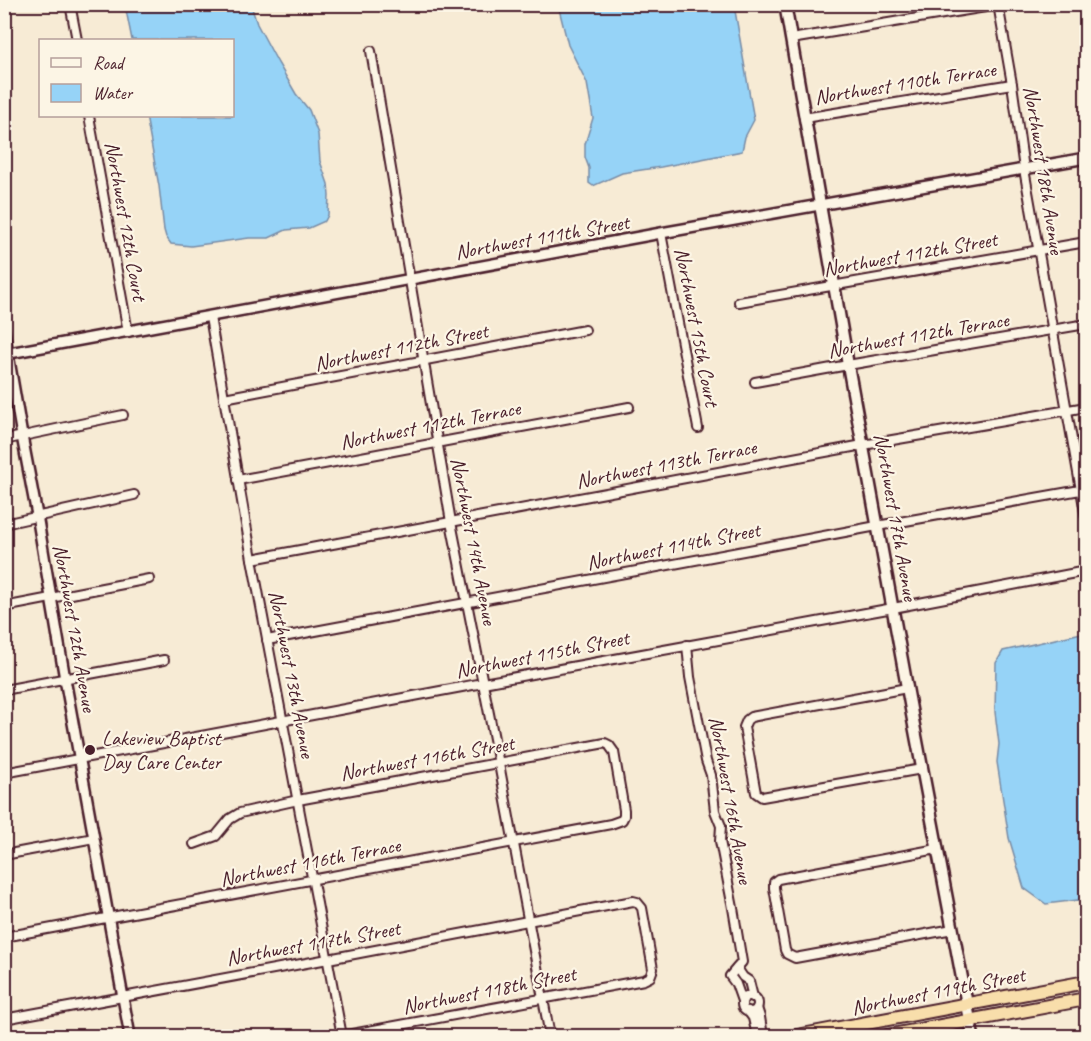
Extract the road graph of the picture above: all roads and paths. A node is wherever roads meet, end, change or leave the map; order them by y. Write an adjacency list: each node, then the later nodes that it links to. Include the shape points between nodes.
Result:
1 (70, 4): 4 (street)
2 (785, 4): 5 (main road, Northwest 17th Avenue)
3 (998, 5): 5 (street); 7 (street, Northwest 18th Avenue)
4 (76, 39)
5 (791, 39): 9 (main road, Northwest 17th Avenue)
6 (371, 51): 16 (street, Northwest 14th Avenue)
7 (1012, 84): 9 (street, Northwest 110th Terrace); 11 (street, Northwest 18th Avenue)
8 (89, 117): 24 (street, Northwest 12th Court)
9 (804, 118): 12 (main road, Northwest 17th Avenue)
10 (1086, 158): 11 (street, Northwest 111th Street)
11 (1023, 169): 12 (street, Northwest 111th Street); 15 (street, Northwest 18th Avenue)
12 (819, 205): 13 (street, Northwest 111th Street); 17 (main road, Northwest 17th Avenue)
13 (661, 233): 16 (street, Northwest 111th Street); 34 (street, Northwest 15th Court)
14 (1086, 242): 15 (street, Northwest 112th Street)
15 (1038, 250): 17 (street, Northwest 112th Street); 22 (street, Northwest 18th Avenue)
16 (410, 279): 19 (street, Northwest 111th Street); 26 (street, Northwest 14th Avenue)
17 (833, 285): 18 (street, Northwest 112th Street); 27 (main road, Northwest 17th Avenue)
18 (739, 302)
19 (210, 317): 24 (street, Northwest 111th Street); 29 (street, Northwest 13th Avenue)
20 (1086, 324): 22 (street, Northwest 112th Terrace)
21 (585, 330): 26 (street, Northwest 112th Street)
22 (1053, 330): 27 (street, Northwest 112th Terrace); 32 (street, Northwest 18th Avenue)
23 (4, 331): 25 (street, Northwest 12th Avenue)
24 (128, 332): 25 (street, Northwest 111th Street)
25 (6, 354): 35 (street, Northwest 12th Avenue)
26 (424, 361): 29 (street, Northwest 112th Street); 37 (street, Northwest 14th Avenue)
27 (848, 365): 28 (street, Northwest 112th Terrace); 38 (main road, Northwest 17th Avenue)
28 (755, 382)
29 (224, 398): 39 (street, Northwest 13th Avenue)
30 (629, 407): 37 (street, Northwest 112th Terrace)
31 (1086, 407): 32 (street, Northwest 113th Terrace)
32 (1067, 410): 38 (street, Northwest 113th Terrace); 40 (street, Northwest 18th Avenue)
33 (123, 416): 35 (street)
34 (698, 428)
35 (22, 436): 36 (street); 42 (street, Northwest 12th Avenue)
36 (4, 440)
37 (437, 442): 39 (street, Northwest 112th Terrace); 44 (street, Northwest 14th Avenue)
38 (862, 445): 44 (street, Northwest 113th Terrace); 46 (main road, Northwest 17th Avenue)
39 (238, 480): 47 (street, Northwest 13th Avenue)
40 (1084, 490): 43 (street, Northwest 18th Avenue); 46 (street, Northwest 114th Street)
41 (134, 495): 42 (street)
42 (38, 515): 45 (street); 50 (street, Northwest 12th Avenue)
43 (1086, 518)
44 (451, 522): 47 (street, Northwest 113th Terrace); 51 (street, Northwest 14th Avenue)
45 (4, 524)
46 (877, 526): 51 (street, Northwest 114th Street); 53 (main road, Northwest 17th Avenue)
47 (252, 559): 54 (street, Northwest 13th Avenue)
48 (1086, 571): 53 (street, Northwest 115th Street)
49 (148, 579): 50 (street)
50 (50, 598): 52 (street); 57 (street, Northwest 12th Avenue)
51 (467, 603): 54 (street, Northwest 114th Street); 58 (street, Northwest 14th Avenue)
52 (4, 607)
53 (893, 608): 55 (street, Northwest 115th Street); 59 (main road, Northwest 17th Avenue)
54 (267, 640): 61 (street, Northwest 13th Avenue)
55 (687, 645): 58 (street, Northwest 115th Street); 79 (street, Northwest 16th Avenue, via 715,811 721,826)
56 (164, 660): 57 (street)
57 (64, 679): 60 (street); 62 (street, Northwest 12th Avenue)
58 (483, 683): 61 (street, Northwest 115th Street); 63 (street, Northwest 14th Avenue)
59 (907, 688): 64 (main road, Northwest 17th Avenue); 64 (street, via 751,717 744,727 756,793 767,797)
60 (4, 690)
61 (282, 720): 62 (street, Northwest 115th Street); 66 (street, Northwest 13th Avenue)
62 (80, 759): 65 (street, Northwest 115th Street); 68 (street, Northwest 12th Avenue)
63 (499, 764): 66 (street, Northwest 116th Street); 67 (street, Northwest 116th Street, via 605,743 614,752 624,810); 69 (street, Northwest 14th Avenue)
64 (922, 769): 71 (main road, Northwest 17th Avenue)
65 (4, 773)
66 (298, 800): 70 (street, Northwest 116th Street, via 240,813 216,836); 73 (street, Northwest 13th Avenue)
67 (621, 820): 69 (street, Northwest 116th Terrace)
68 (94, 838): 72 (street); 74 (street, Northwest 12th Avenue)
69 (514, 842): 73 (street, Northwest 116th Terrace); 75 (street, Northwest 14th Avenue)
70 (194, 844)
71 (937, 849): 76 (main road, Northwest 17th Avenue); 76 (street, via 778,879 774,888 784,950 795,958)
72 (4, 855)
73 (313, 879): 74 (street, Northwest 116th Terrace); 78 (street, Northwest 13th Avenue)
74 (108, 918): 77 (street, Northwest 116th Terrace); 84 (street, Northwest 12th Avenue)
75 (529, 921): 78 (street, Northwest 117th Street); 80 (street, Northwest 117th Street, via 638,902 653,969); 86 (street, Northwest 14th Avenue)
76 (953, 929): 89 (main road, Northwest 17th Avenue)
77 (4, 937)
78 (328, 959): 84 (street, Northwest 117th Street); 95 (street, Northwest 13th Avenue)
79 (739, 965): 81 (street, Northwest 16th Avenue, via 748,974); 83 (street, via 730,976)
80 (644, 980): 86 (street, Northwest 118th Street)
81 (747, 980): 83 (street); 85 (street, Northwest 16th Avenue)
82 (1086, 982): 89 (highway, Northwest 119th Street)
83 (736, 984): 88 (street)
84 (122, 996): 92 (street, Northwest 117th Street); 94 (street, Northwest 12th Avenue)
85 (753, 997): 88 (street); 90 (street, Northwest 16th Avenue)
86 (542, 998): 95 (street, Northwest 118th Street); 96 (street, Northwest 14th Avenue)
87 (1086, 999): 93 (highway, Northwest 119th Street)
88 (742, 1001): 91 (street, via 743,1009)
89 (968, 1005): 93 (main road, Northwest 17th Avenue); 99 (highway, Northwest 119th Street)
90 (757, 1008): 91 (street); 98 (street, Northwest 16th Avenue)
91 (748, 1011): 97 (street)
92 (4, 1019)
93 (970, 1021): 100 (highway, Northwest 119th Street); 101 (main road, Northwest 17th Avenue)
94 (130, 1036)
95 (341, 1036)
96 (550, 1036)
97 (757, 1036)
98 (763, 1036)
99 (797, 1036)
100 (887, 1036)
101 (973, 1036)

